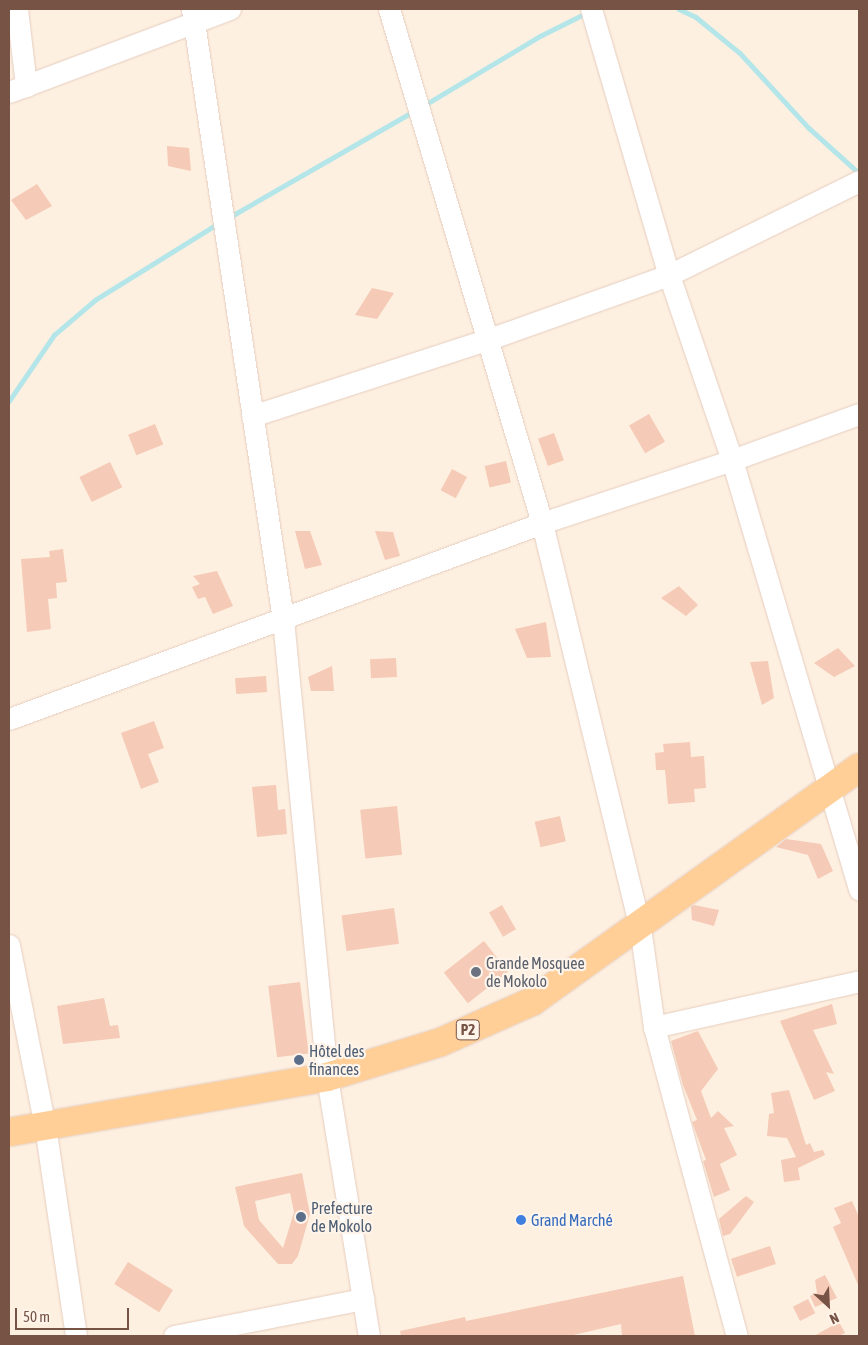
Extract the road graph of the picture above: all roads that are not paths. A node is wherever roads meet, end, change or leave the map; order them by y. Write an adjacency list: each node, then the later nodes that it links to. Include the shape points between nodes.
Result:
1 (17, 9): 6 (street)
2 (230, 9): 5 (street)
3 (389, 9): 9 (street)
4 (591, 9): 8 (street)
5 (193, 16): 6 (street); 11 (street)
6 (18, 89)
7 (854, 184): 8 (street)
8 (669, 275): 9 (street); 12 (street)
9 (489, 339): 11 (street); 13 (street)
10 (859, 414): 12 (street)
11 (252, 416): 14 (street)
12 (732, 460): 13 (street); 17 (street)
13 (542, 523): 14 (street); 19 (street)
14 (283, 619): 15 (street); 23 (street)
15 (9, 719)
16 (859, 768): 17 (main road, P2)
17 (830, 788): 18 (street); 19 (main road, P2)
18 (859, 890)
19 (640, 927): 22 (street); 23 (main road, P2, via 533,1001 441,1042)
20 (9, 945): 24 (street)
21 (859, 981): 22 (street)
22 (654, 1027): 30 (street)
23 (327, 1077): 24 (main road, P2); 26 (street)
24 (45, 1126): 25 (main road, P2); 27 (street)
25 (9, 1132)
26 (363, 1300): 28 (street); 29 (street)
27 (76, 1336)
28 (174, 1336)
29 (369, 1336)
30 (737, 1336)

